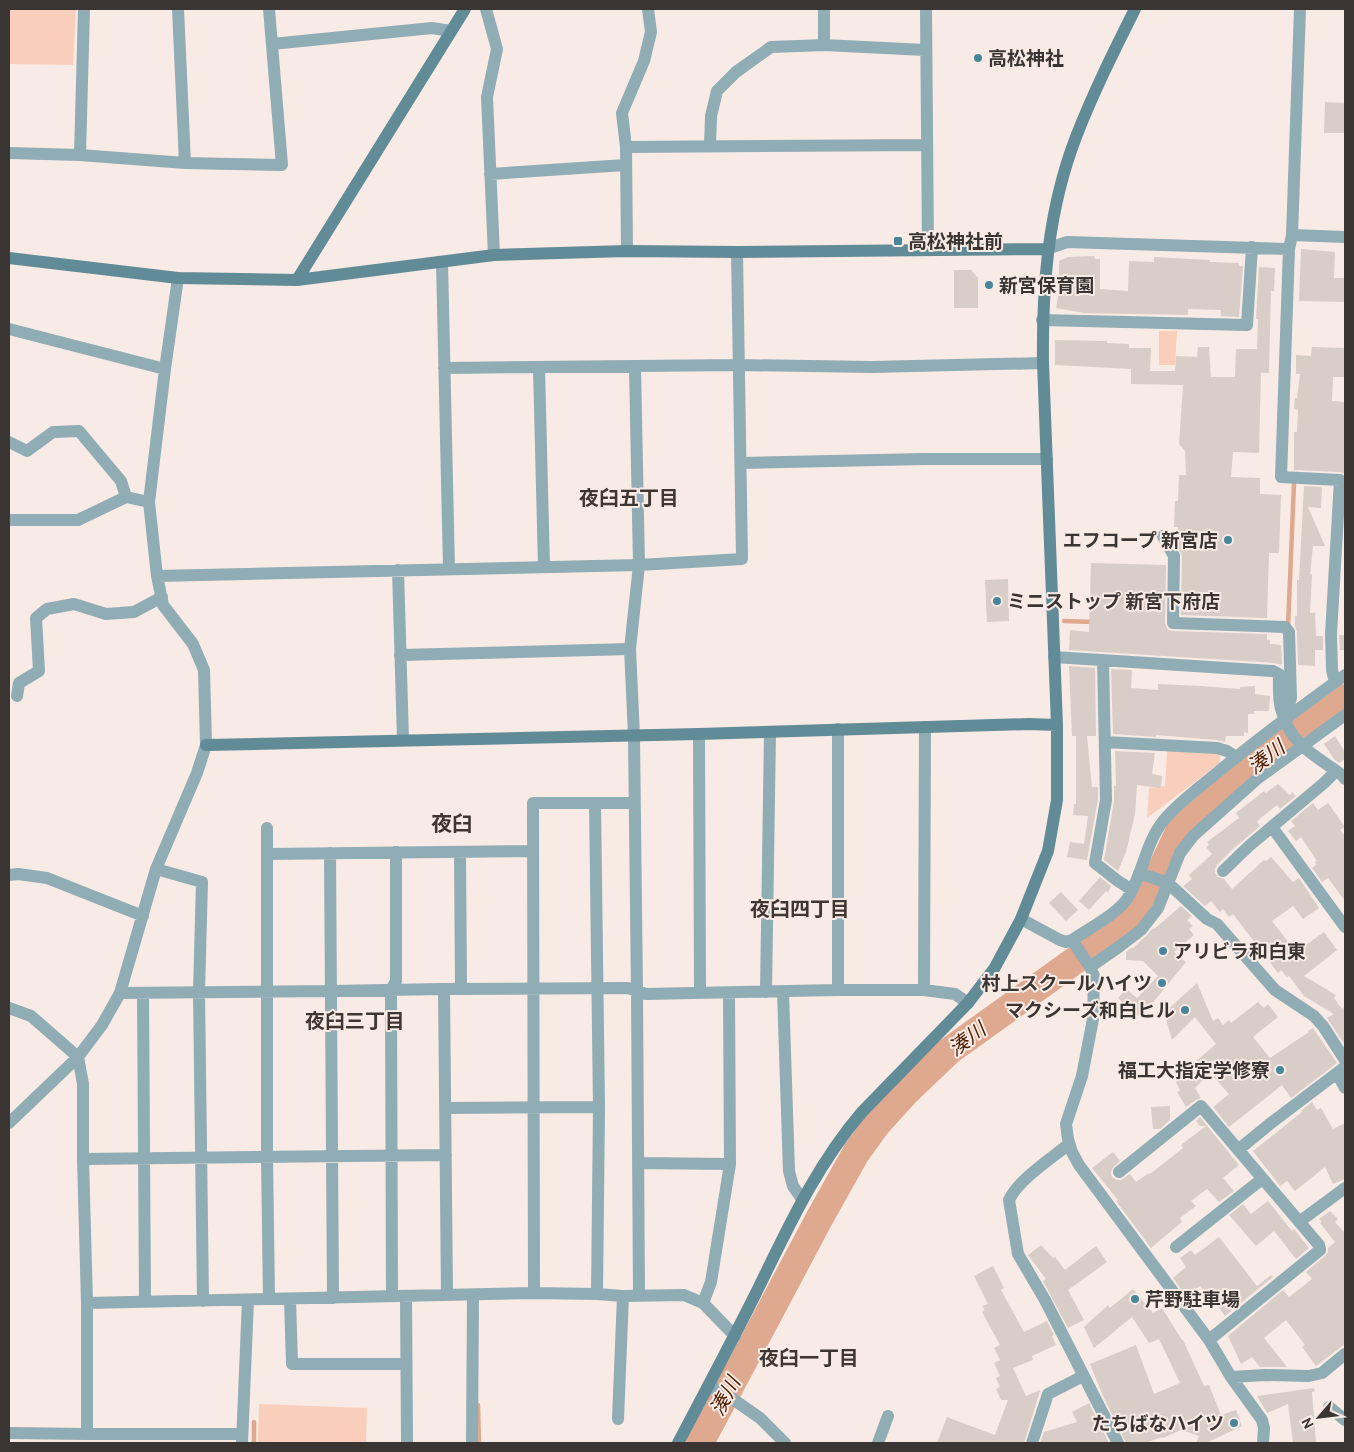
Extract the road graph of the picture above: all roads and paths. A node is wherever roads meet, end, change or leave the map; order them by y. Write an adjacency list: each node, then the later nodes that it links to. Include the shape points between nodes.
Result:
1 (84, 9): 19 (street)
2 (178, 9): 20 (street)
3 (269, 9): 12 (street)
4 (464, 9): 11 (street)
5 (486, 9): 22 (street, via 497,49 487,97)
6 (648, 9): 17 (street, via 651,32 644,61 622,113)
7 (824, 9): 13 (street)
8 (926, 9): 14 (street)
9 (1135, 9): 26 (street, via 1075,138 1058,194)
10 (1300, 9): 23 (street)
11 (451, 31): 12 (street, via 432,28); 35 (street)
12 (272, 44): 20 (street, via 282,165)
13 (824, 45): 14 (street); 15 (street, via 771,47 736,72 717,91 711,116)
14 (926, 50): 16 (street)
15 (710, 146): 16 (street); 17 (street)
16 (927, 146): 29 (street)
17 (626, 147): 21 (street)
18 (9, 152): 19 (street)
19 (80, 155): 20 (street)
20 (185, 163)
21 (625, 165): 22 (street); 28 (street)
22 (490, 174): 31 (street)
23 (1292, 235): 24 (street); 27 (street)
24 (1345, 237)
25 (1252, 247): 26 (street, via 1067,242); 27 (street); 36 (street, via 1247,325)
26 (1047, 249): 29 (street); 36 (street)
27 (1289, 249): 47 (street, via 1281,477)
28 (627, 250): 30 (street); 31 (street)
29 (928, 250): 30 (street)
30 (737, 252): 39 (street)
31 (494, 255): 33 (street)
32 (9, 258): 34 (street)
33 (442, 262): 35 (street); 42 (street)
34 (178, 278): 35 (street); 41 (street)
35 (296, 280)
36 (1042, 320): 38 (street)
37 (9, 329): 41 (street)
38 (1043, 363): 39 (street, via 872,367); 45 (street)
39 (738, 365): 40 (street); 46 (street)
40 (635, 367): 43 (street); 52 (street)
41 (165, 368): 49 (street)
42 (444, 368): 43 (street); 54 (street)
43 (539, 368): 53 (street)
44 (9, 442): 48 (street, via 26,451 53,432 79,431 121,481)
45 (1047, 459): 46 (street); 60 (street)
46 (741, 462): 52 (street, via 742,559)
47 (1342, 480): 62 (street, via 1331,634 1332,670)
48 (126, 497): 49 (street); 50 (street, via 78,520)
49 (149, 502): 56 (street)
50 (9, 520)
51 (1163, 536): 65 (street, via 1174,556 1173,623 1287,629 1291,698)
52 (639, 564): 53 (street); 58 (street)
53 (544, 567): 54 (street)
54 (448, 569): 55 (street)
55 (398, 570): 56 (street); 59 (street)
56 (157, 576): 57 (street)
57 (162, 597): 63 (street, via 134,612 106,614 74,604 47,608 36,618 39,671 20,683); 74 (street, via 163,605 193,644 204,670)
58 (630, 649): 59 (street); 71 (street)
59 (400, 655): 72 (street)
60 (1054, 657): 61 (street); 66 (street)
61 (1103, 660): 65 (street, via 1273,671 1279,674 1280,707); 73 (street)
62 (1340, 679): 65 (street)
63 (18, 696)
64 (1345, 715): 75 (street)
65 (1285, 720): 75 (street); 76 (street)
66 (1057, 725): 67 (street); 94 (street, via 1058,800 1048,851)
67 (925, 727): 68 (street); 104 (street)
68 (838, 730): 69 (street); 103 (street)
69 (770, 732): 70 (street); 109 (street)
70 (699, 734): 71 (street); 113 (street)
71 (634, 736): 72 (street); 79 (street)
72 (402, 740): 74 (street)
73 (1105, 742): 76 (street, via 1217,748); 92 (street, via 1106,800 1095,863)
74 (206, 745): 87 (street)
75 (1302, 746): 77 (street); 91 (street, via 1257,779 1193,836 1180,853)
76 (1236, 757): 89 (street, via 1163,821)
77 (1342, 775): 80 (street, via 1324,783)
78 (595, 803): 79 (street); 82 (street, via 533,803); 101 (street)
79 (634, 803): 106 (street)
80 (1272, 827): 88 (street); 95 (street)
81 (267, 828): 86 (street)
82 (532, 851): 84 (street); 100 (street)
83 (396, 852): 84 (street); 85 (street); 102 (street, via 396,980)
84 (460, 852): 99 (street)
85 (330, 853): 86 (street); 105 (street)
86 (267, 854): 108 (street)
87 (156, 869): 93 (street); 107 (street, via 202,882)
88 (1223, 870)
89 (1139, 873): 91 (street); 92 (street)
90 (9, 875): 93 (street, via 47,878)
91 (1168, 883): 97 (street, via 1158,908 1141,930); 118 (street, via 1207,919 1217,924 1275,990 1314,1016)
92 (1132, 890): 96 (street, via 1116,911)
93 (143, 916): 111 (street)
94 (1021, 919): 96 (street, via 1060,940); 115 (street, via 994,969)
95 (1345, 927)
96 (1074, 943): 97 (street)
97 (1088, 965): 125 (street, via 1094,976 1093,1019 1082,1076 1066,1124)
98 (444, 988): 99 (street); 102 (street); 123 (street)
99 (461, 988): 100 (street)
100 (534, 988): 101 (street); 121 (street)
101 (596, 988): 106 (street); 122 (street)
102 (391, 990): 105 (street); 127 (street)
103 (838, 990): 104 (street); 110 (street)
104 (924, 990): 115 (street, via 955,994)
105 (330, 991): 108 (street); 131 (street)
106 (637, 991): 113 (street, via 646,994); 134 (street)
107 (199, 992): 108 (street); 112 (street); 130 (street)
108 (267, 992): 129 (street)
109 (766, 992): 110 (street); 114 (street)
110 (783, 992): 139 (street, via 789,1171 793,1186)
111 (120, 993): 112 (street); 117 (street)
112 (143, 993): 132 (street)
113 (700, 993): 114 (street)
114 (729, 993): 135 (street)
115 (968, 1003): 139 (street, via 848,1129)
116 (9, 1008): 117 (street, via 31,1016)
117 (78, 1057): 124 (street); 133 (street, via 84,1084)
118 (1345, 1060)
119 (1341, 1070): 120 (street); 126 (street)
120 (1345, 1088)
121 (534, 1107): 122 (street); 123 (street); 142 (street)
122 (599, 1107): 143 (street)
123 (446, 1108): 128 (street)
124 (9, 1123)
125 (1069, 1144): 159 (street, via 1079,1165); 162 (street, via 1026,1178 1009,1200 1018,1254)
126 (1238, 1150): 136 (street, via 1201,1106); 137 (street)
127 (391, 1154): 128 (street); 131 (street); 147 (street)
128 (446, 1155): 144 (street)
129 (267, 1156): 130 (street); 131 (street); 151 (street)
130 (201, 1157): 132 (street); 154 (street)
131 (332, 1157): 150 (street)
132 (145, 1158): 133 (street); 155 (street)
133 (83, 1159): 156 (street)
134 (639, 1163): 135 (street); 146 (street)
135 (730, 1164): 157 (street, via 711,1282)
136 (1120, 1172)
137 (1262, 1179): 140 (street); 141 (street)
138 (1345, 1188): 140 (street)
139 (802, 1199): 158 (street)
140 (1299, 1222): 159 (street, via 1320,1250)
141 (1176, 1247)
142 (534, 1293): 143 (street); 145 (street)
143 (597, 1294): 149 (street)
144 (447, 1295): 145 (street); 148 (street)
145 (473, 1295): 173 (street)
146 (639, 1295): 149 (street); 157 (street, via 684,1295)
147 (392, 1296): 148 (street); 150 (street)
148 (406, 1296): 161 (street)
149 (623, 1296): 167 (street)
150 (334, 1298): 152 (street)
151 (269, 1299): 152 (street); 153 (street)
152 (290, 1299): 161 (street, via 292,1364)
153 (248, 1300): 154 (street); 171 (street)
154 (202, 1301): 155 (street)
155 (145, 1302): 156 (street)
156 (87, 1303): 170 (street)
157 (703, 1303): 158 (street)
158 (735, 1336): 164 (street)
159 (1209, 1340): 163 (street)
160 (1345, 1354): 163 (street, via 1322,1373 1309,1376)
161 (406, 1364): 172 (street)
162 (1084, 1376): 177 (street, via 1048,1394); 178 (street)
163 (1232, 1377): 179 (street, via 1262,1420)
164 (709, 1385): 174 (street); 175 (street, via 760,1418)
165 (1329, 1407): 168 (street)
166 (888, 1416): 176 (street)
167 (618, 1420)
168 (1345, 1420)
169 (9, 1433): 170 (street)
170 (88, 1434): 171 (street)
171 (242, 1439)
172 (406, 1443)
173 (472, 1443)
174 (678, 1443)
175 (785, 1443)
176 (878, 1443)
177 (1032, 1443)
178 (1118, 1443)
179 (1263, 1443)

